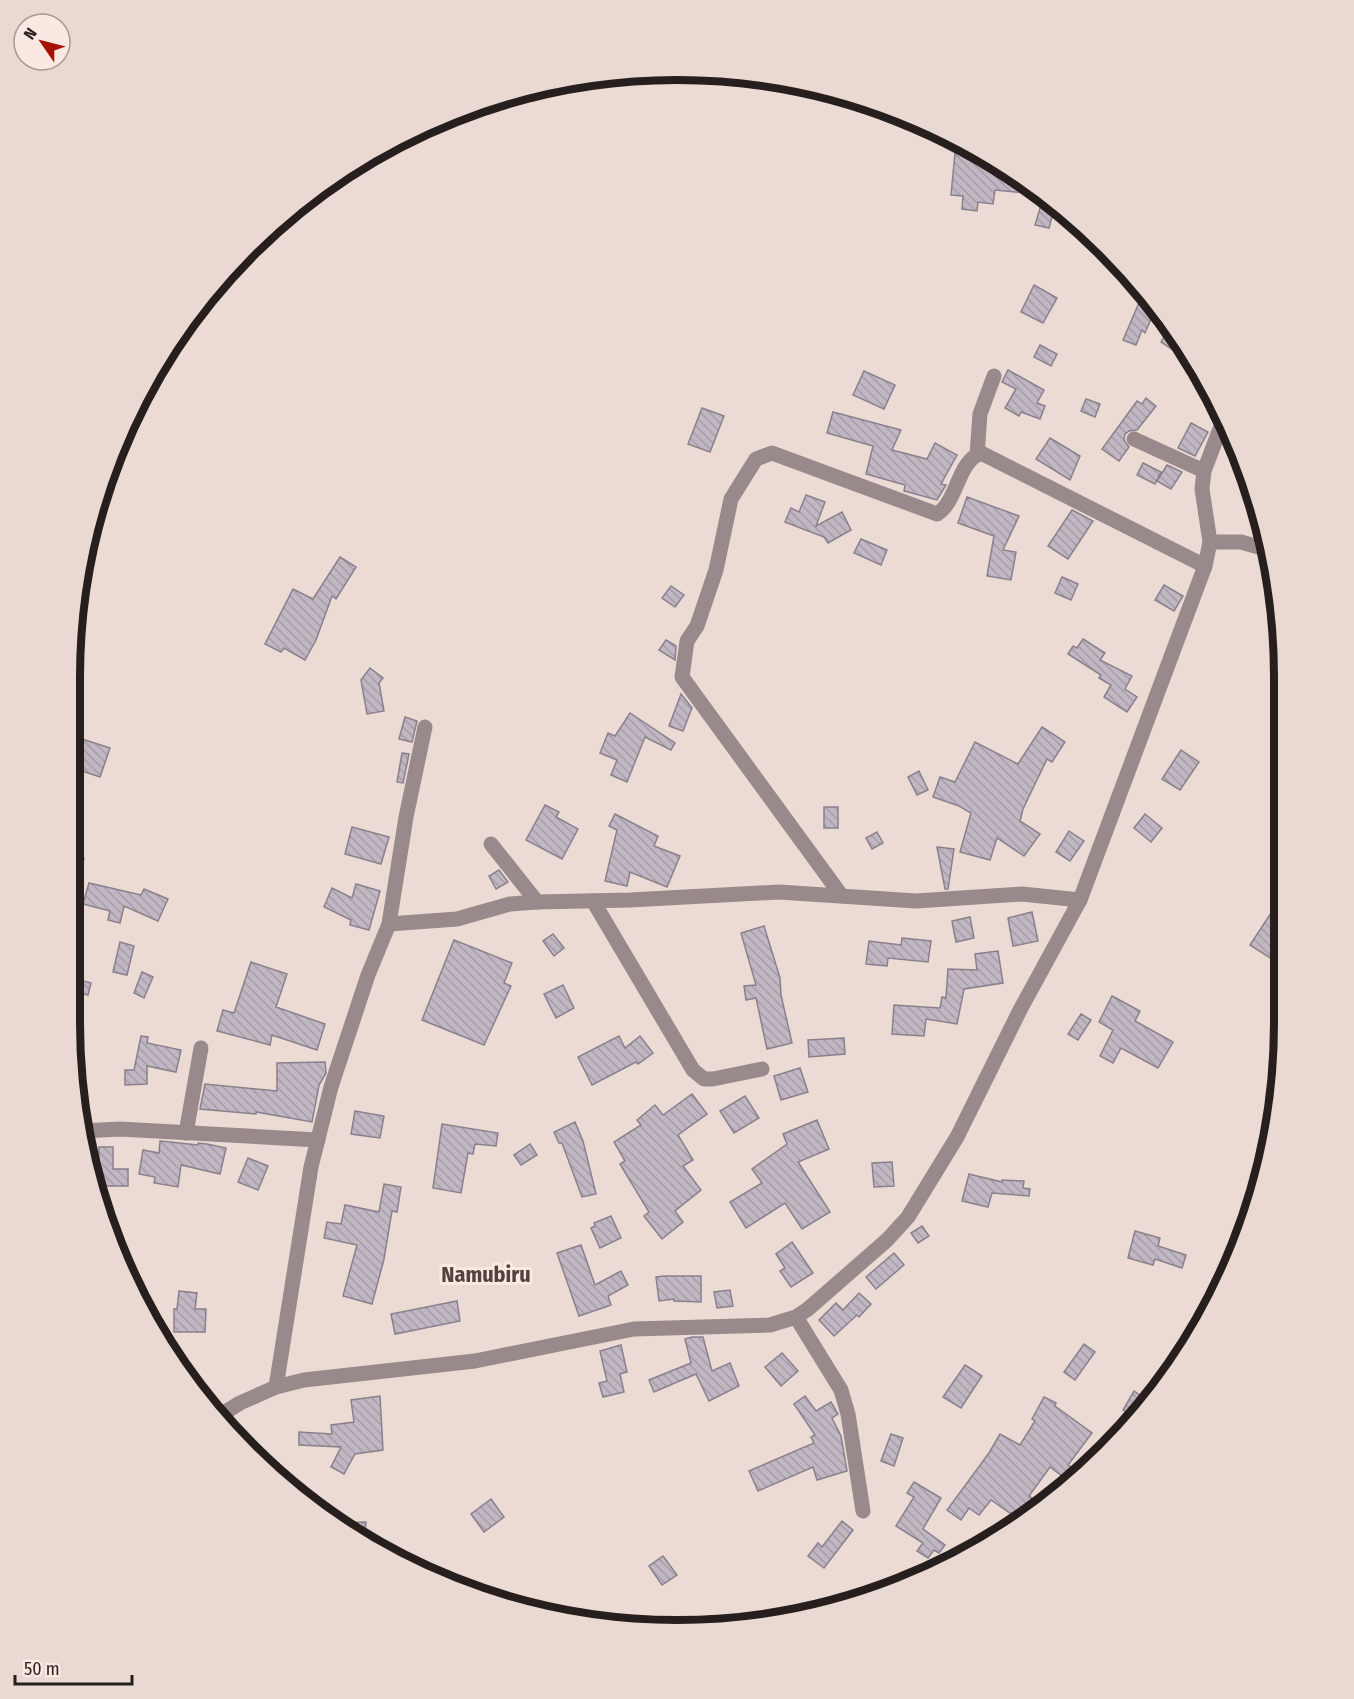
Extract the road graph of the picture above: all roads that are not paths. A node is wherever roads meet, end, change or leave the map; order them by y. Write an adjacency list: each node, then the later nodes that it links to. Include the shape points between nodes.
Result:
1 (994, 376): 4 (street, via 980,414)
2 (1220, 429): 5 (street)
3 (1134, 439): 5 (street)
4 (976, 455): 8 (street, via 986,455); 11 (street, via 937,514 772,453 756,459 731,499 716,570 697,626 687,641 682,676)
5 (1204, 471): 6 (street, via 1202,489)
6 (1210, 542): 7 (street, via 1241,542); 8 (street)
7 (1260, 547)
8 (1205, 566): 12 (street)
9 (425, 727): 15 (street)
10 (491, 844): 14 (street)
11 (841, 895): 12 (street, via 916,901 1022,894); 13 (street, via 779,892)
12 (1080, 900): 21 (street, via 957,1137 908,1217 887,1240)
13 (593, 901): 14 (street); 17 (street, via 699,1076 713,1078)
14 (537, 902): 15 (street, via 510,904 457,919)
15 (389, 924): 20 (street, via 353,1020)
16 (201, 1048): 19 (street)
17 (762, 1069)
18 (90, 1131): 19 (street)
19 (186, 1132): 20 (street)
20 (318, 1140): 22 (street)
21 (796, 1317): 22 (street, via 770,1325 634,1329 474,1361 304,1380); 24 (street, via 841,1390)
22 (276, 1387): 23 (street)
23 (225, 1412)
24 (863, 1511)

